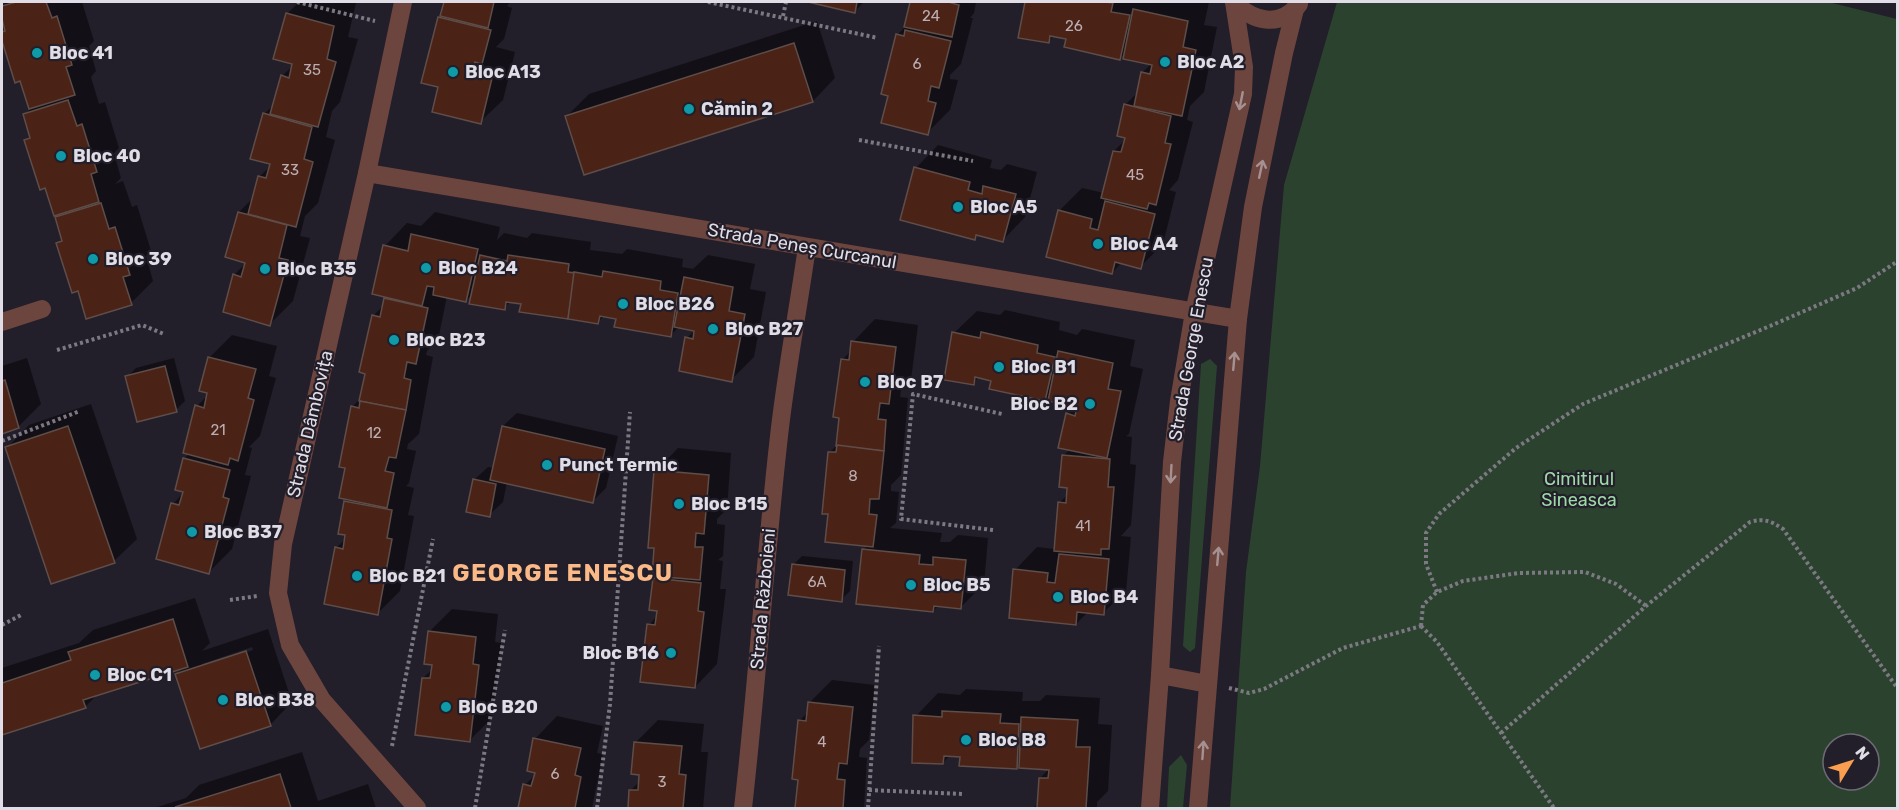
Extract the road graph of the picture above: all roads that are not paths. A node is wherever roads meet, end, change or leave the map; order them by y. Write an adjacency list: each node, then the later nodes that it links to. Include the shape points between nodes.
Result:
1 (403, 2): 4 (street, Strada Dâmbovița)
2 (1234, 2): 3 (street, via 1256,18 1269,20 1284,16); 7 (street, Strada George Enescu, one-way to 7, via 1244,67 1243,94)
3 (1298, 5): 8 (street, one-way to 3, via 1253,207 1284,53)
4 (367, 173): 5 (street, Strada Peneș Curcanul); 12 (street, Strada Dâmbovița, via 283,544 278,593 290,645 322,700)
5 (807, 247): 7 (street, Strada Peneș Curcanul); 13 (street, Strada Războieni, via 779,434)
6 (42, 309): 9 (street)
7 (1194, 312): 8 (street, Strada Peneș Curcanul); 10 (street, Strada George Enescu, one-way to 10, via 1172,462)
8 (1238, 319): 11 (street, one-way to 8)
9 (2, 322)
10 (1160, 675): 11 (street); 14 (street, Strada George Enescu)
11 (1208, 684): 15 (street, one-way to 11)
12 (417, 808)
13 (743, 808)
14 (1150, 808)
15 (1198, 808)

